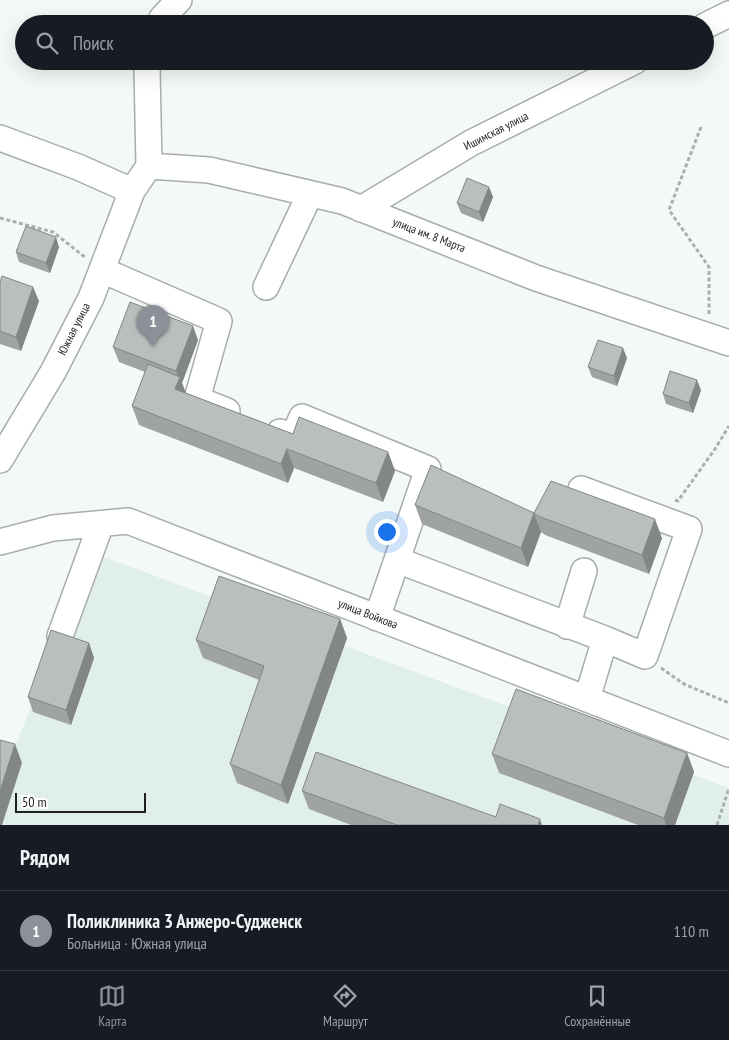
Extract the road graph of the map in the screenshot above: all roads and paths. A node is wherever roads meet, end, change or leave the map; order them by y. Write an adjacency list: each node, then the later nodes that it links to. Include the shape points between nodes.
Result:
1 (179, 0): 3 (street)
2 (729, 14): 4 (street)
3 (165, 15)
4 (714, 22)
5 (147, 70): 9 (street)
6 (617, 70): 12 (street, Ишимская улица, via 471,143)
7 (701, 127): 16 (path, via 669,210 709,267)
8 (0, 138): 10 (street)
9 (149, 166): 10 (street); 11 (street, улица им. 8 Марта, via 209,170)
10 (132, 191): 14 (street, Южная улица)
11 (310, 194): 12 (street, улица им. 8 Марта); 15 (street)
12 (361, 209): 16 (street, улица им. 8 Марта, via 536,278)
13 (0, 218): 14 (path, via 53,232)
14 (102, 270): 18 (street, Южная улица, via 52,372); 23 (street, via 219,321 197,399 293,437 302,417 428,468)
15 (266, 287)
16 (719, 340)
17 (729, 426): 20 (path, via 678,501)
18 (0, 460)
19 (582, 489): 29 (street, via 689,529)
20 (669, 498)
21 (101, 524): 22 (street, улица Войкова, via 53,528); 25 (street, улица Войкова, via 128,521); 27 (street)
22 (0, 542)
23 (397, 560): 25 (street); 26 (street)
24 (584, 572): 26 (street)
25 (377, 618): 30 (street, улица Войкова)
26 (568, 626): 28 (street)
27 (60, 636)
28 (605, 639): 29 (street); 30 (street)
29 (645, 656): 31 (path, via 684,684)
30 (587, 699): 32 (street, улица Войкова)
31 (729, 703)
32 (729, 754)
33 (729, 788): 34 (path)
34 (717, 825)

